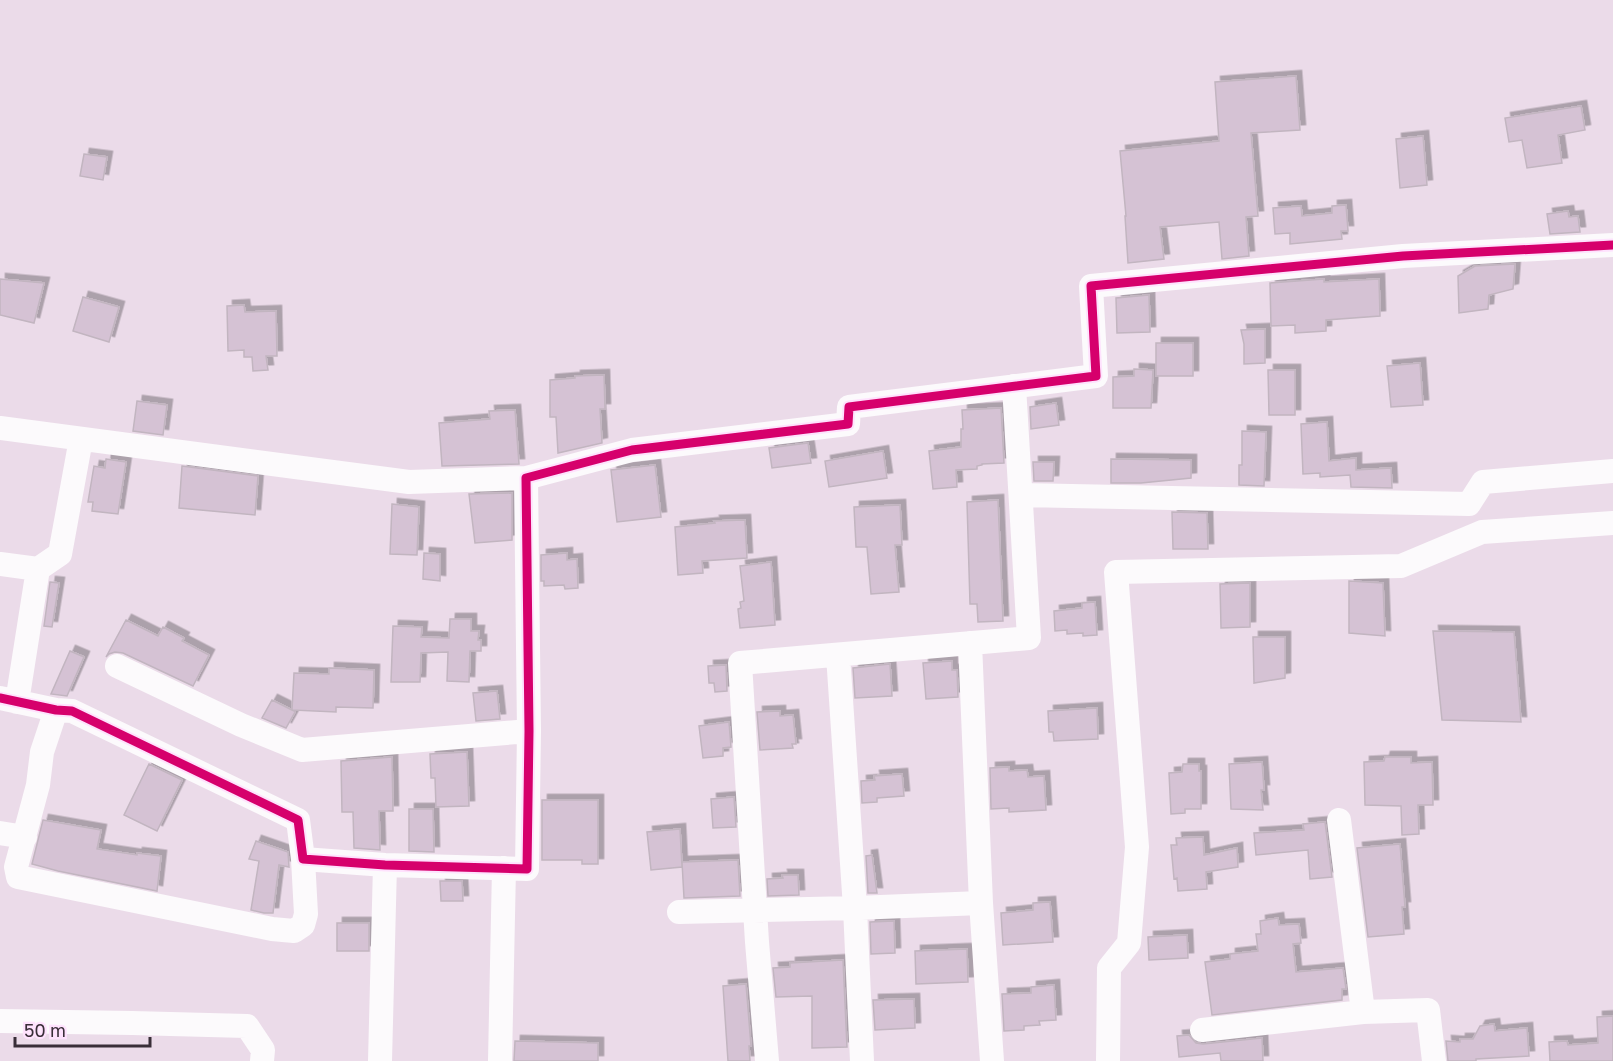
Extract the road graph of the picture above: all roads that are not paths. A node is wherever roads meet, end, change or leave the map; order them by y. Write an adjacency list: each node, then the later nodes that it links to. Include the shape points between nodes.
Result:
1 (1613, 245): 2 (street, via 1403,256 1091,286 1096,376)
2 (1014, 386): 6 (street, via 849,407 848,424 632,450); 7 (street)
3 (0, 428): 4 (street)
4 (81, 439): 6 (street, via 408,482); 10 (street, via 60,554)
5 (1613, 471): 7 (street, via 1484,482 1469,504)
6 (526, 478): 16 (street)
7 (1020, 495): 11 (street, via 1029,638)
8 (1613, 524): 36 (street, via 1482,532 1401,566 1116,572 1137,847 1129,943 1109,968)
9 (0, 564): 10 (street)
10 (38, 569): 14 (street)
11 (970, 643): 12 (street); 23 (street)
12 (838, 655): 24 (street); 25 (street, via 740,663)
13 (117, 666): 16 (street, via 302,750)
14 (9, 700): 15 (street)
15 (56, 710): 19 (street, via 42,753); 20 (street, via 72,711 298,820)
16 (529, 731): 22 (street, via 527,869)
17 (1339, 820): 27 (street)
18 (0, 833): 19 (street)
19 (25, 837): 20 (street, via 16,867 18,877 294,931 303,925 306,914)
20 (303, 859): 21 (street)
21 (385, 865): 22 (street); 31 (street)
22 (504, 868): 32 (street)
23 (981, 903): 24 (street); 35 (street)
24 (855, 908): 25 (street); 34 (street)
25 (755, 910): 26 (street); 33 (street)
26 (679, 912)
27 (1363, 1012): 29 (street); 37 (street, via 1428,1010)
28 (0, 1021): 30 (street, via 248,1026 263,1050)
29 (1202, 1030)
30 (262, 1061)
31 (380, 1061)
32 (500, 1061)
33 (766, 1061)
34 (862, 1061)
35 (992, 1061)
36 (1108, 1061)
37 (1434, 1061)

